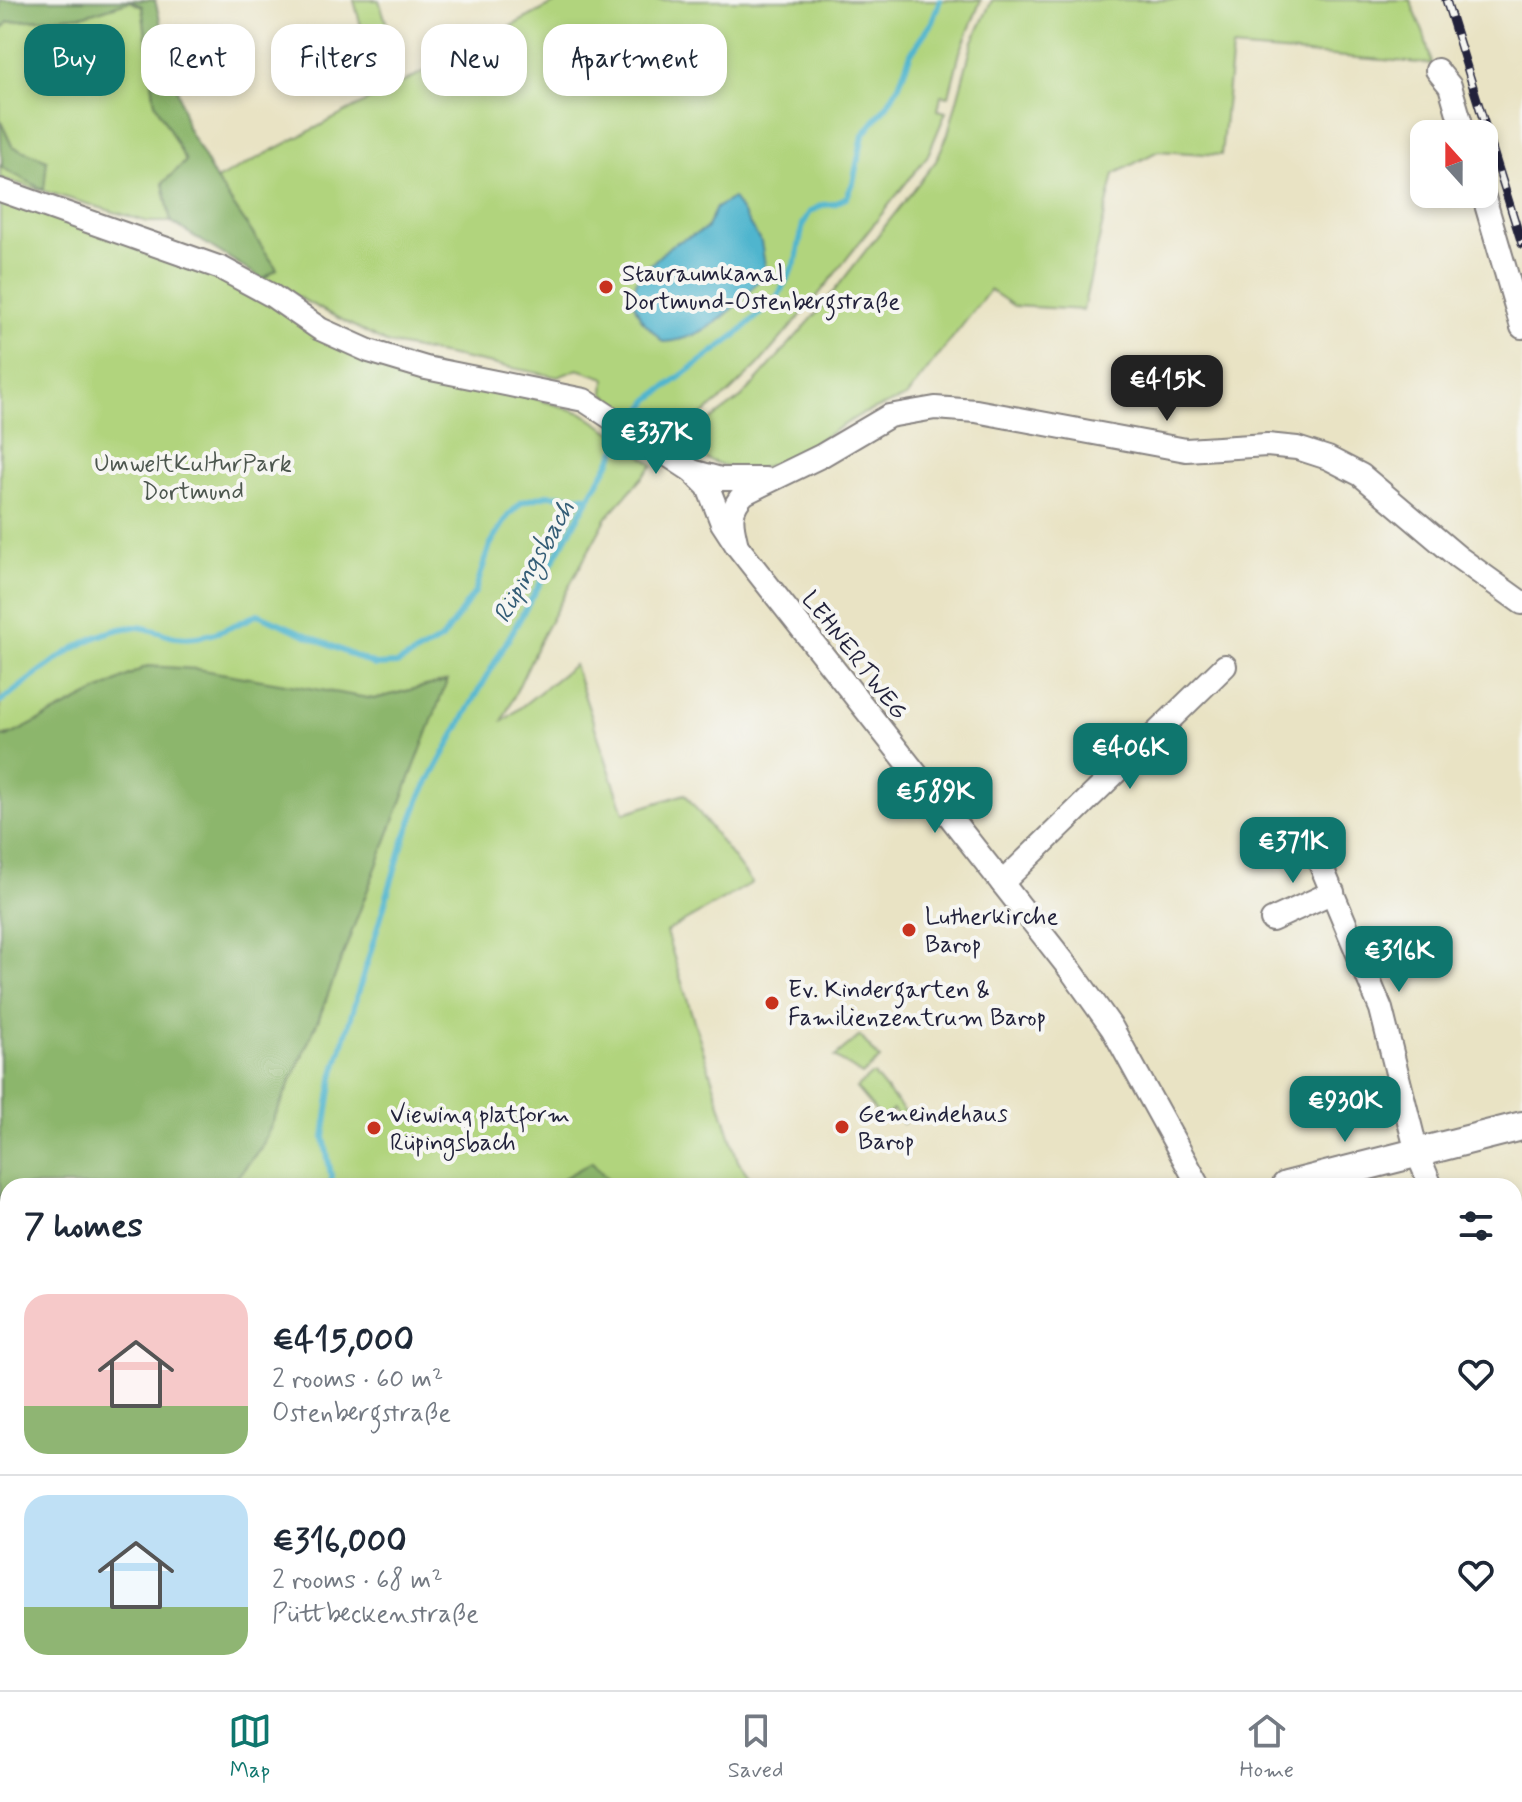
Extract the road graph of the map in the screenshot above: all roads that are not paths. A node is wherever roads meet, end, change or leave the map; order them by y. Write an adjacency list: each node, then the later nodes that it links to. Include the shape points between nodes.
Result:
1 (1437, 70): 2 (street, via 1450,86)
2 (1460, 120)
3 (0, 190): 6 (street, via 221,268 320,329 369,351 584,400)
4 (1487, 208): 5 (street)
5 (1522, 327)
6 (692, 471): 7 (street, via 721,479); 8 (street, LEHNERTWEG, via 708,487)
7 (778, 478): 8 (street, via 735,502 731,518); 9 (street, via 889,416 935,408 1186,450 1297,448 1361,475)
8 (737, 546): 12 (street, LEHNERTWEG)
9 (1522, 603)
10 (1225, 666): 12 (street)
11 (1317, 856): 13 (street)
12 (1002, 883): 17 (street, LEHNERTWEG, via 1112,1028)
13 (1333, 892): 14 (street); 16 (street, via 1381,1009)
14 (1272, 920)
15 (1522, 1126): 16 (main road)
16 (1417, 1153): 18 (main road); 19 (street)
17 (1195, 1178)
18 (1318, 1178)
19 (1428, 1178)

